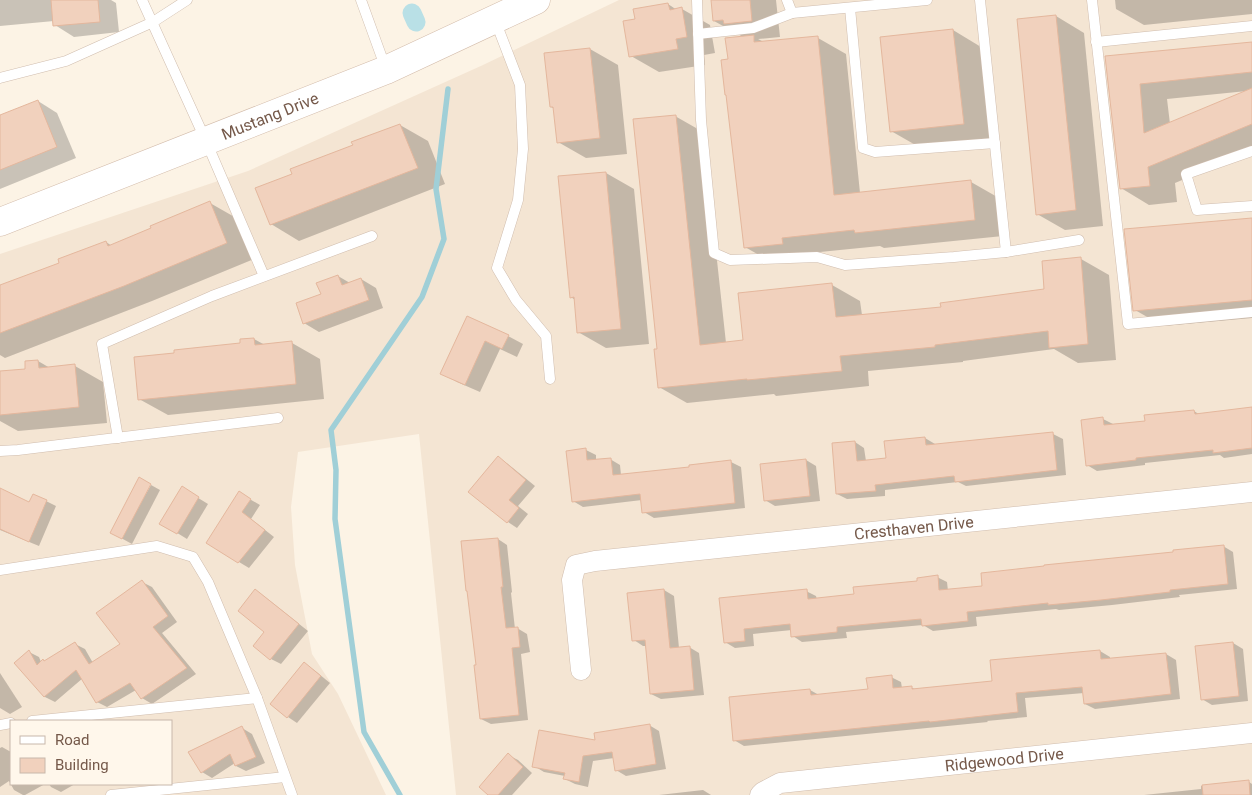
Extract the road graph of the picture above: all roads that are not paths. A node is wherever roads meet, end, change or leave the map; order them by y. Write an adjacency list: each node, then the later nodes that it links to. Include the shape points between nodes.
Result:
1 (142, 0): 13 (lane)
2 (187, 0): 13 (lane)
3 (361, 0): 17 (lane)
4 (536, 0): 12 (main road, Mustang Drive)
5 (697, 0): 15 (lane)
6 (787, 0): 11 (lane)
7 (927, 0): 10 (lane)
8 (980, 0): 20 (lane)
9 (1092, 0): 16 (lane)
10 (850, 8): 11 (lane); 20 (lane, via 863,148 875,152)
11 (792, 13): 15 (lane, via 753,28)
12 (495, 19): 17 (main road, Mustang Drive); 29 (lane, via 520,85 523,149 518,200 497,268 516,300 546,336)
13 (153, 22): 18 (lane, via 66,62); 19 (lane)
14 (1252, 26): 16 (lane)
15 (698, 34): 26 (lane, via 701,120 714,253 730,260 817,257 845,265)
16 (1096, 42): 28 (lane, via 1128,324)
17 (386, 70): 19 (main road, Mustang Drive)
18 (0, 78)
19 (206, 141): 23 (main road, Mustang Drive); 27 (lane)
20 (995, 143): 26 (lane)
21 (1252, 150): 22 (lane, via 1186,174 1197,210)
22 (1252, 206)
23 (0, 222)
24 (372, 236): 27 (lane)
25 (1079, 240): 26 (lane)
26 (1006, 252)
27 (264, 276): 31 (lane, via 102,344)
28 (1252, 312)
29 (550, 379)
30 (278, 418): 31 (lane)
31 (118, 438): 32 (lane)
32 (0, 451)
33 (1252, 492): 35 (street, Cresthaven Drive, via 576,565 572,580)
34 (0, 570): 36 (lane, via 157,546 193,558 208,582)
35 (581, 670)
36 (257, 698): 37 (lane); 39 (lane)
37 (42, 720)
38 (1252, 732): 42 (street, Ridgewood Drive, via 780,783)
39 (285, 777): 40 (lane); 41 (lane)
40 (111, 795)
41 (292, 795)
42 (760, 795)

